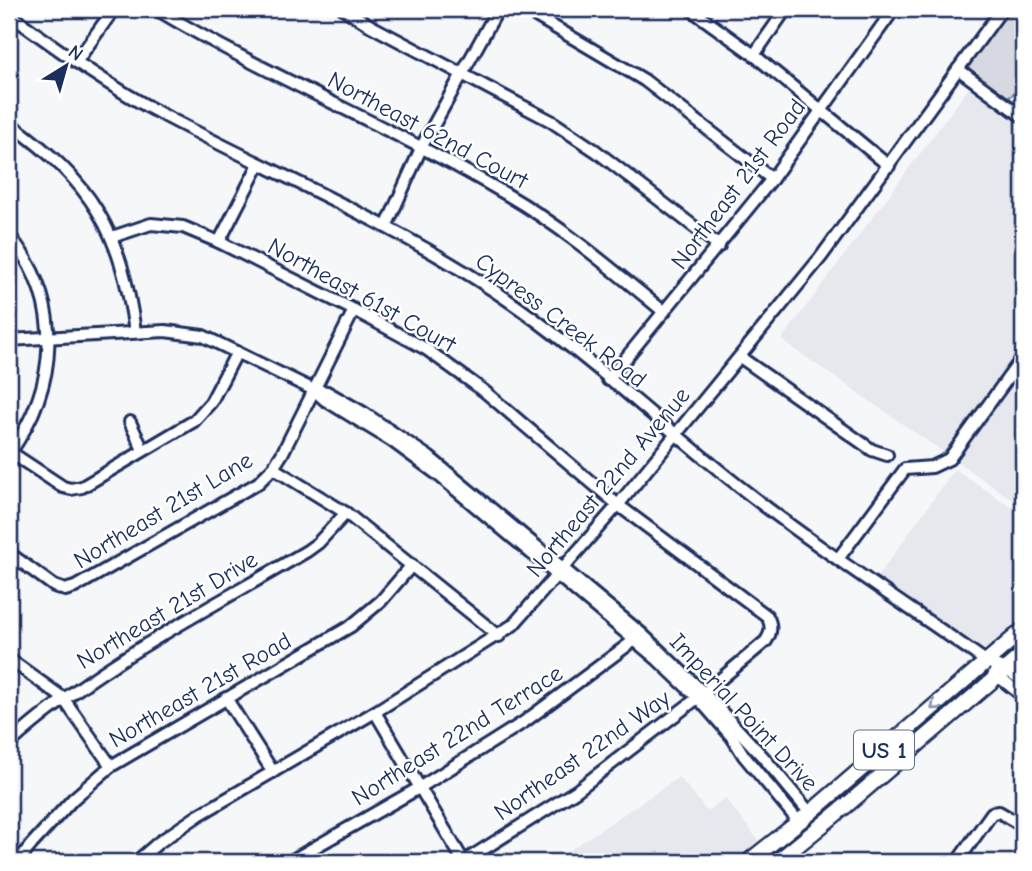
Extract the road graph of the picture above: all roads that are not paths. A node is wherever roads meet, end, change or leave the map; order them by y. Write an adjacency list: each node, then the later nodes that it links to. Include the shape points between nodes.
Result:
1 (114, 9): 12 (street)
2 (156, 9): 18 (street, Northeast 62nd Court)
3 (344, 9): 14 (street)
4 (498, 9): 14 (street)
5 (524, 9): 21 (street, via 644,80)
6 (690, 9): 11 (street)
7 (786, 9): 11 (street)
8 (894, 9): 15 (street, Northeast 21st Road)
9 (1002, 9): 13 (street, Northeast 22nd Avenue)
10 (9, 14): 12 (street, Cypress Creek Road)
11 (754, 55): 15 (street)
12 (76, 62): 19 (street, Cypress Creek Road, via 165,116)
13 (958, 69): 16 (street); 20 (street, Northeast 22nd Avenue)
14 (462, 74): 18 (street); 26 (street, via 551,121)
15 (821, 109): 20 (street); 21 (street, Northeast 21st Road)
16 (1023, 117)
17 (9, 123): 24 (street, via 70,174)
18 (422, 146): 22 (street); 28 (street, Northeast 62nd Court, via 509,195 584,246)
19 (259, 164): 22 (street, Cypress Creek Road); 25 (street)
20 (889, 166): 33 (street, Northeast 22nd Avenue)
21 (772, 178): 26 (street, Northeast 21st Road)
22 (386, 227): 35 (street, Cypress Creek Road, via 497,292)
23 (9, 235): 30 (street, via 36,277)
24 (112, 237): 25 (street, Northeast 61st Court, via 164,224); 29 (street)
25 (219, 242): 27 (street, Northeast 61st Court)
26 (719, 246): 28 (street, Northeast 21st Road)
27 (354, 310): 36 (street, Northeast 21st Lane); 43 (street, Northeast 61st Court, via 426,349 484,391)
28 (664, 312): 35 (street, Northeast 21st Road)
29 (135, 332): 30 (street, Imperial Point Drive); 32 (street, Imperial Point Drive, via 186,332)
30 (49, 338): 31 (street, Imperial Point Drive); 40 (street, via 43,386 23,435)
31 (9, 340)
32 (237, 352): 36 (street, Imperial Point Drive); 39 (street, via 202,413)
33 (740, 357): 38 (street, Northeast 22nd Avenue); 41 (street, via 872,450)
34 (1023, 357): 46 (street, via 949,459 932,467 905,469)
35 (608, 380): 38 (street, Cypress Creek Road)
36 (314, 390): 42 (street, Northeast 21st Lane); 48 (street, Imperial Point Drive, via 327,392 364,413)
37 (130, 422): 39 (street)
38 (674, 435): 43 (street, Northeast 22nd Avenue); 46 (street, Cypress Creek Road)
39 (143, 450): 40 (street, via 71,489)
40 (10, 453)
41 (887, 455)
42 (273, 468): 44 (street); 45 (street, Northeast 21st Lane, via 258,483 75,587 54,586)
43 (618, 505): 48 (street, Northeast 22nd Avenue); 49 (street, Northeast 61st Court)
44 (346, 513): 47 (street); 60 (street, Northeast 21st Drive, via 307,551)
45 (9, 553)
46 (838, 559): 55 (street, Cypress Creek Road)
47 (412, 565): 51 (street); 61 (street, Northeast 21st Road, via 381,601 351,626)
48 (560, 572): 51 (street, Northeast 22nd Avenue); 52 (street, Imperial Point Drive)
49 (767, 616): 58 (street, Northeast 22nd Way, via 771,625 766,641)
50 (1023, 630): 55 (main road, US 1)
51 (499, 636): 62 (street, Northeast 22nd Avenue)
52 (638, 637): 58 (street, Imperial Point Drive); 68 (street, Northeast 22nd Terrace, via 524,722)
53 (1023, 654): 56 (main road, US 1)
54 (9, 659): 60 (street)
55 (987, 662): 56 (street, Cypress Creek Road); 69 (main road, US 1, one-way to 69)
56 (1001, 673): 57 (street); 59 (street); 71 (main road, US 1)
57 (1023, 681)
58 (701, 696): 66 (street, Imperial Point Drive); 67 (street, Imperial Point Drive); 75 (street, Northeast 22nd Way, via 576,791)
59 (1023, 696)
60 (63, 698): 63 (street, Northeast 21st Drive); 64 (street)
61 (226, 698): 64 (street, Northeast 21st Road); 65 (street)
62 (376, 712): 65 (street, Northeast 22nd Avenue); 68 (street)
63 (9, 744)
64 (111, 766): 72 (street, Northeast 21st Road, via 73,799)
65 (273, 772): 73 (street, Northeast 22nd Avenue, via 200,815)
66 (779, 776): 67 (street, via 776,786); 69 (street, Imperial Point Drive)
67 (766, 784): 69 (street, Imperial Point Drive)
68 (419, 788): 74 (street, Northeast 22nd Terrace); 75 (street)
69 (804, 818): 71 (main road, via 810,823); 76 (main road, US 1)
70 (1023, 826): 78 (street, via 999,812 992,813)
71 (798, 846): 77 (main road, US 1)
72 (18, 862)
73 (136, 862)
74 (289, 862)
75 (463, 862)
76 (748, 862)
77 (777, 862)
78 (957, 862)

